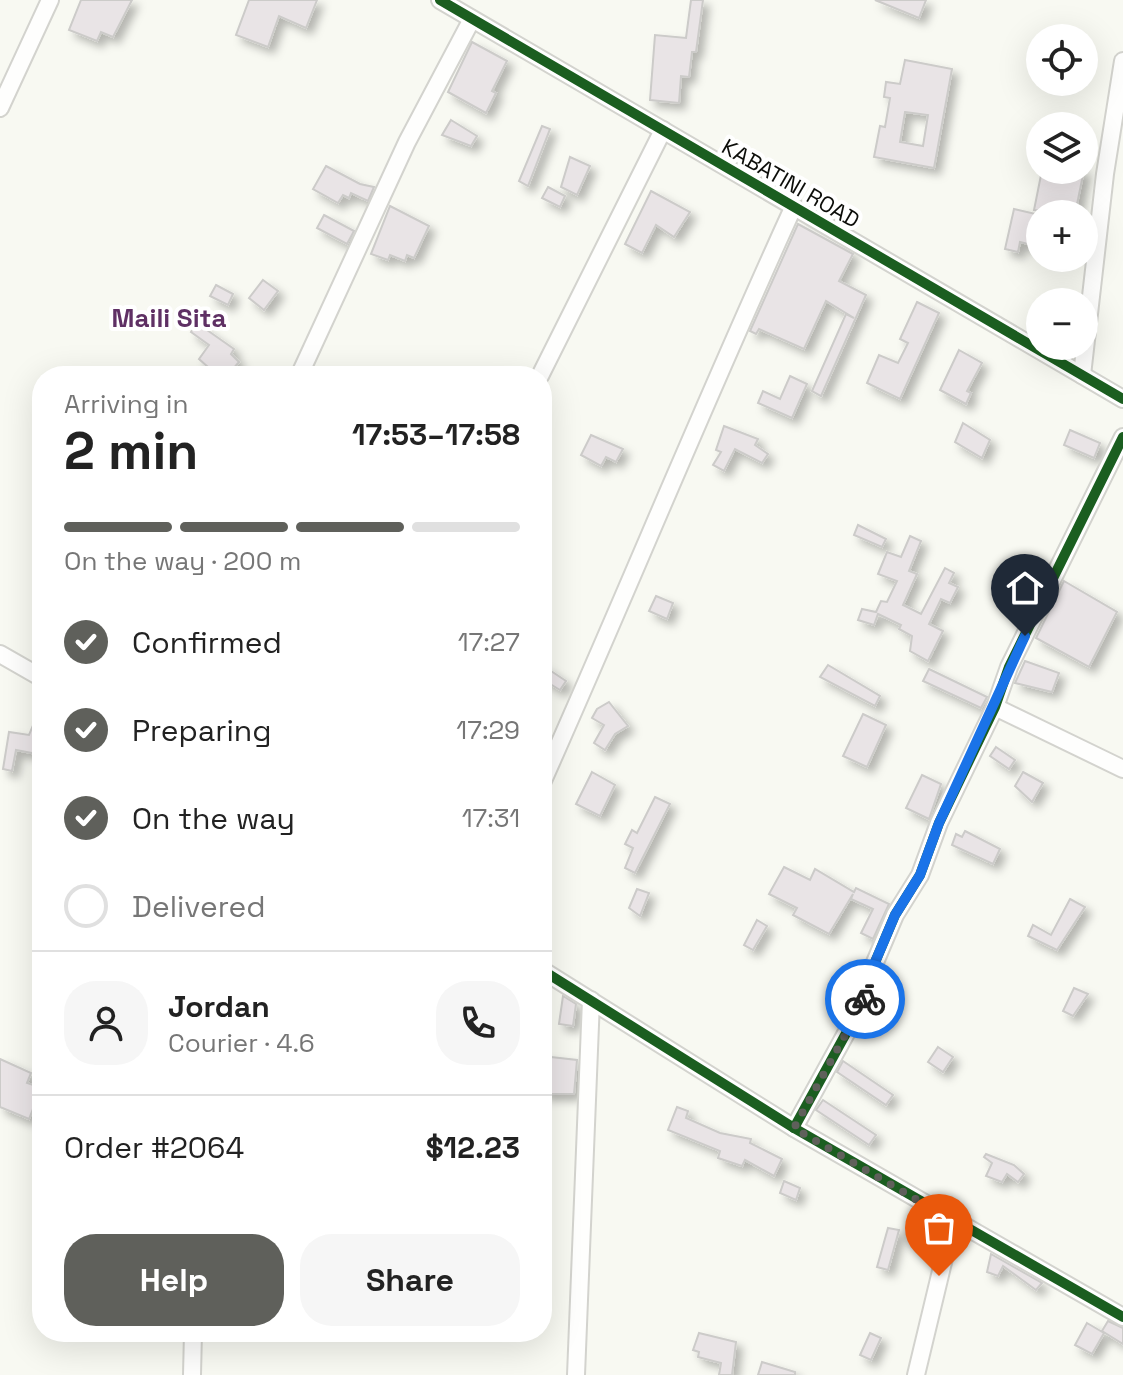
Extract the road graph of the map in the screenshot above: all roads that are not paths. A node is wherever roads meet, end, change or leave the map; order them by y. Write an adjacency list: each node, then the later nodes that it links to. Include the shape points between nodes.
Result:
1 (50, 0): 5 (street)
2 (440, 0): 3 (street, KABATINI ROAD)
3 (472, 19): 6 (street, KABATINI ROAD); 8 (street, via 407,142)
4 (1123, 61): 10 (street)
5 (0, 108)
6 (663, 130): 7 (street, KABATINI ROAD); 9 (street)
7 (793, 208): 10 (street, KABATINI ROAD); 16 (street)
8 (304, 366)
9 (545, 366)
10 (1082, 375): 11 (street, KABATINI ROAD)
11 (1123, 399)
12 (1123, 437): 15 (street, via 1009,667)
13 (0, 654): 14 (street)
14 (32, 672)
15 (995, 707): 17 (street); 20 (street, via 920,875 895,915 866,997)
16 (552, 761)
17 (1123, 769)
18 (552, 976): 19 (street)
19 (591, 1000): 20 (street); 25 (street)
20 (794, 1128): 21 (street)
21 (953, 1221): 22 (street); 26 (street)
22 (1123, 1317)
23 (193, 1342): 24 (street)
24 (192, 1375)
25 (576, 1375)
26 (916, 1375)

